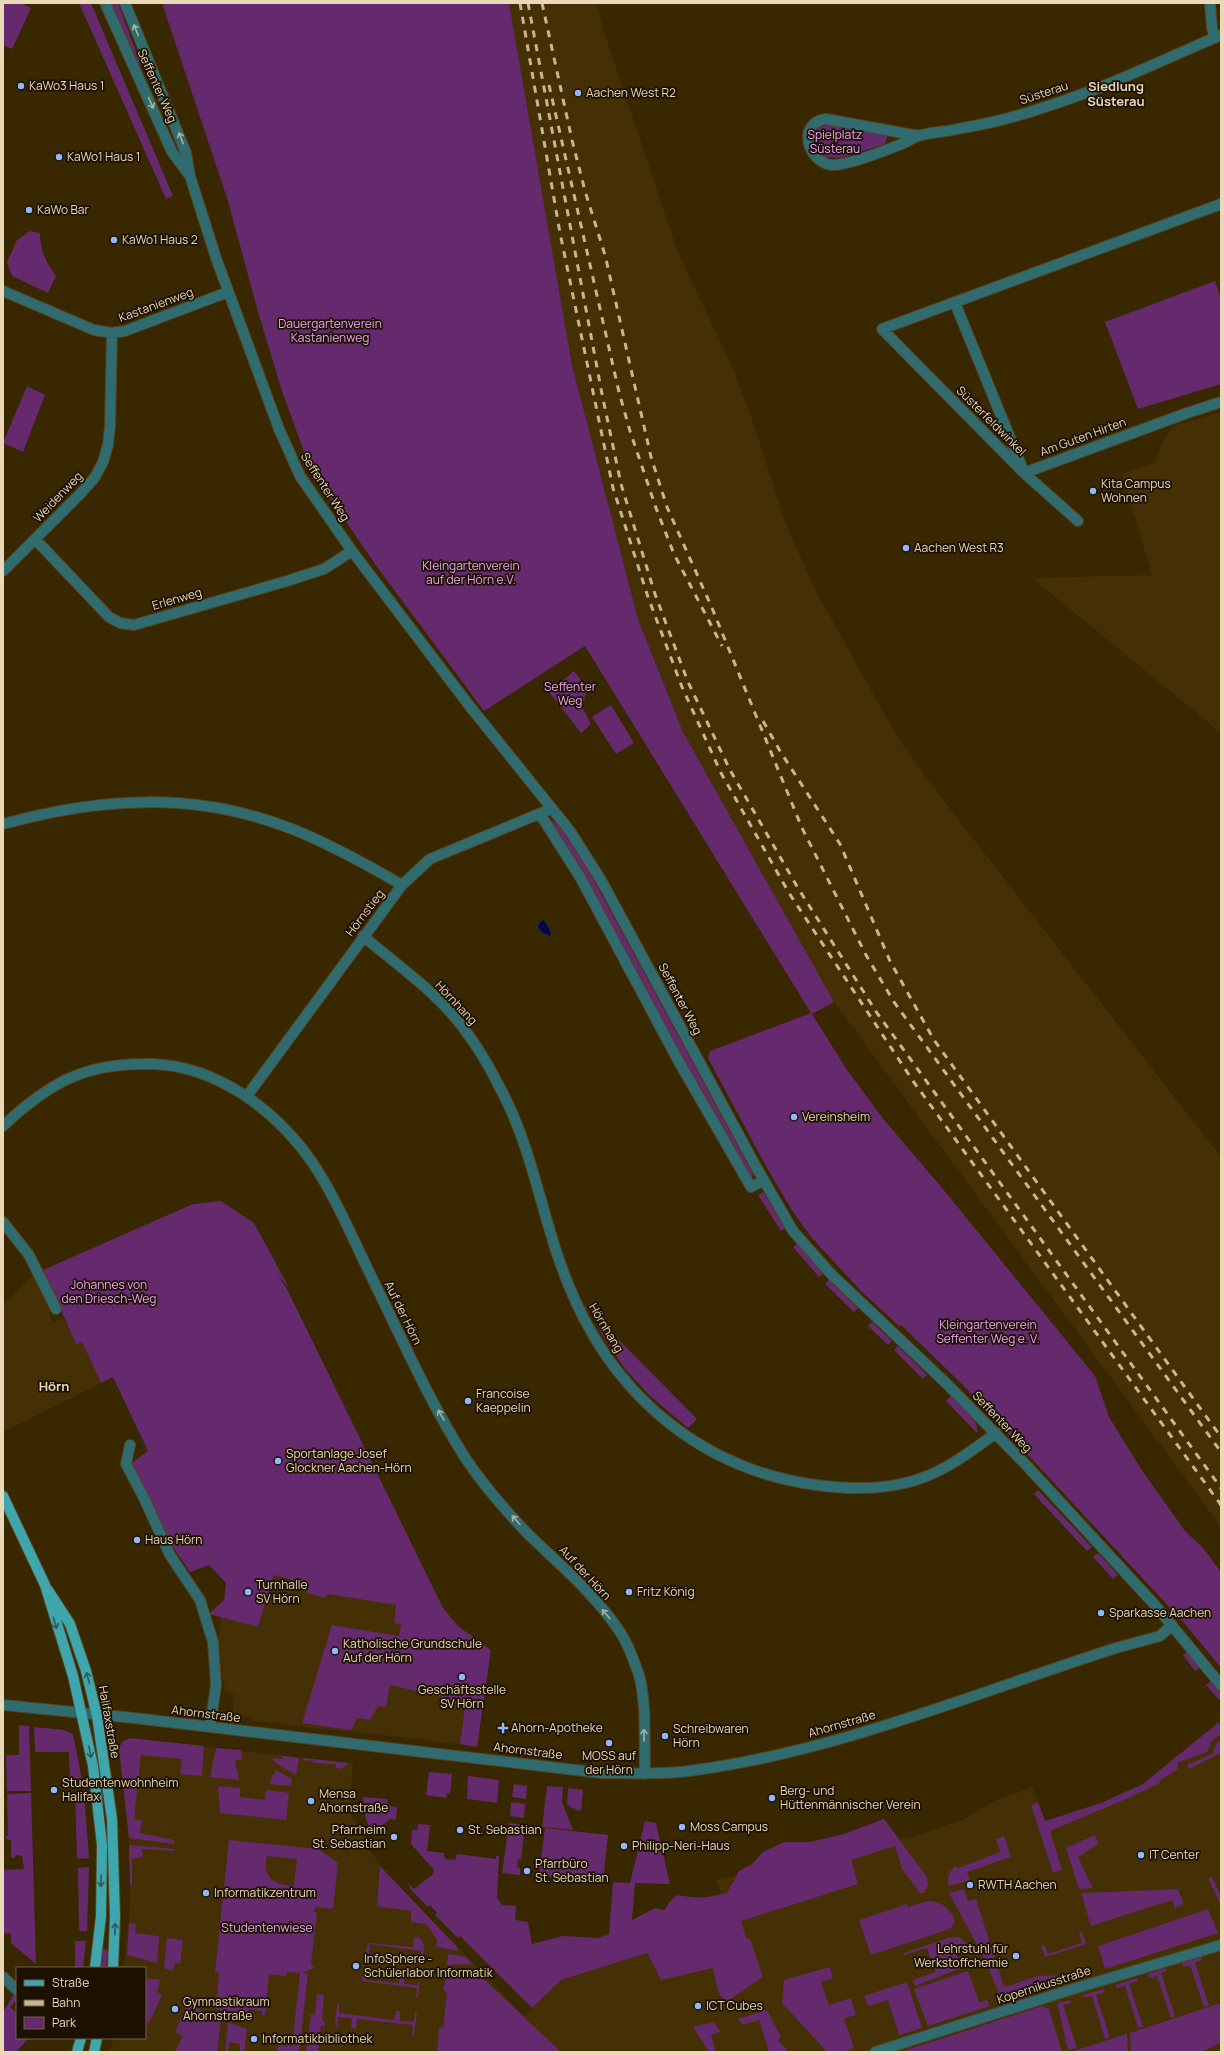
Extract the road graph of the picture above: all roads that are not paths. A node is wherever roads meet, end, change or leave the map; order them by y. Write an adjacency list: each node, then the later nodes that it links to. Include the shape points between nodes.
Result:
1 (105, 3): 6 (street, Seffenter Weg, one-way to 6, via 172,152)
2 (125, 3): 6 (street, Seffenter Weg, one-way to 2, via 186,153 175,122)
3 (1210, 3): 4 (street, Süsterau, via 1212,28)
4 (1218, 36): 5 (street, Süsterau, via 1109,84 1045,107 978,125)
5 (919, 136): 5 (street, Süsterau, via 826,119 812,125 809,131 813,155 819,161 833,165 900,145)
6 (190, 176): 9 (street, Seffenter Weg)
7 (1221, 204): 10 (street, Süsterfeldwinkel)
8 (3, 291): 11 (street, Kastanienweg, via 88,328)
9 (228, 292): 11 (street, Kastanienweg, via 125,331); 16 (street, Seffenter Weg, via 290,457 300,476)
10 (955, 303): 13 (street, Süsterfeldwinkel); 13 (street, Süsterfeldwinkel, via 882,329)
11 (112, 333): 15 (street, Weidenweg, via 110,425 103,462 95,477 82,492)
12 (1221, 402): 13 (street, Am Guten Hirten)
13 (1024, 473): 14 (street)
14 (1078, 521)
15 (35, 539): 16 (street, Erlenweg, via 109,617 120,623 134,625 324,569); 17 (street, Weidenweg)
16 (352, 551): 18 (street, Seffenter Weg, via 468,704)
17 (3, 571)
18 (554, 808): 19 (street, Hörnstieg); 25 (street, Seffenter Weg, via 601,880)
19 (540, 814): 21 (street, Hörnstieg, via 430,859); 25 (street, via 580,877 679,1062 751,1187)
20 (3, 824): 21 (street, via 46,812 123,802 202,805 290,828 330,845)
21 (402, 885): 22 (street, Hörnstieg)
22 (363, 936): 23 (street, Hörnstieg); 28 (street, Hörnhang, via 439,1002 467,1032 500,1087 528,1154 574,1300 594,1339 622,1377 660,1417 696,1443 748,1469 772,1477 836,1488 866,1489 906,1483 936,1473 959,1461)
23 (247, 1096): 24 (street, Auf der Hörn, via 210,1076 169,1064 128,1063 91,1070 56,1084 22,1108); 38 (street, Auf der Hörn, one-way to 23, via 644,1714 639,1674 621,1633 585,1590 520,1525 466,1459 424,1386 312,1161 284,1128)
24 (3, 1126)
25 (764, 1180): 28 (street, Seffenter Weg, via 793,1231 831,1274)
26 (3, 1222): 27 (street, via 29,1255)
27 (56, 1309)
28 (996, 1433): 32 (street, Seffenter Weg)
29 (130, 1445): 37 (street, via 126,1464 170,1555 200,1600 213,1642 216,1685)
30 (3, 1496): 31 (main road, Halifaxstraße)
31 (45, 1585): 35 (main road, Halifaxstraße, one-way to 35); 36 (main road, Halifaxstraße, one-way to 31, via 86,1671 70,1624)
32 (1172, 1625): 33 (street, Seffenter Weg); 38 (street, Ahornstraße, via 1160,1636 834,1741 689,1771)
33 (1221, 1684)
34 (3, 1705): 35 (street, Ahornstraße)
35 (82, 1714): 36 (street, Ahornstraße); 40 (main road, Halifaxstraße, one-way to 40, via 93,1766 102,1845 101,1916)
36 (97, 1716): 37 (street, Ahornstraße); 41 (main road, Halifaxstraße, one-way to 36, via 115,1916 112,1819)
37 (210, 1727): 38 (street, Ahornstraße, via 601,1773)
38 (645, 1774)
39 (1221, 1944): 48 (street, Kopernikusstraße)
40 (95, 1967)
41 (113, 1967)
42 (3, 1977): 43 (street)
43 (16, 1989)
44 (81, 2039): 46 (main road)
45 (97, 2039): 47 (main road)
46 (77, 2052)
47 (94, 2052)
48 (875, 2052)

